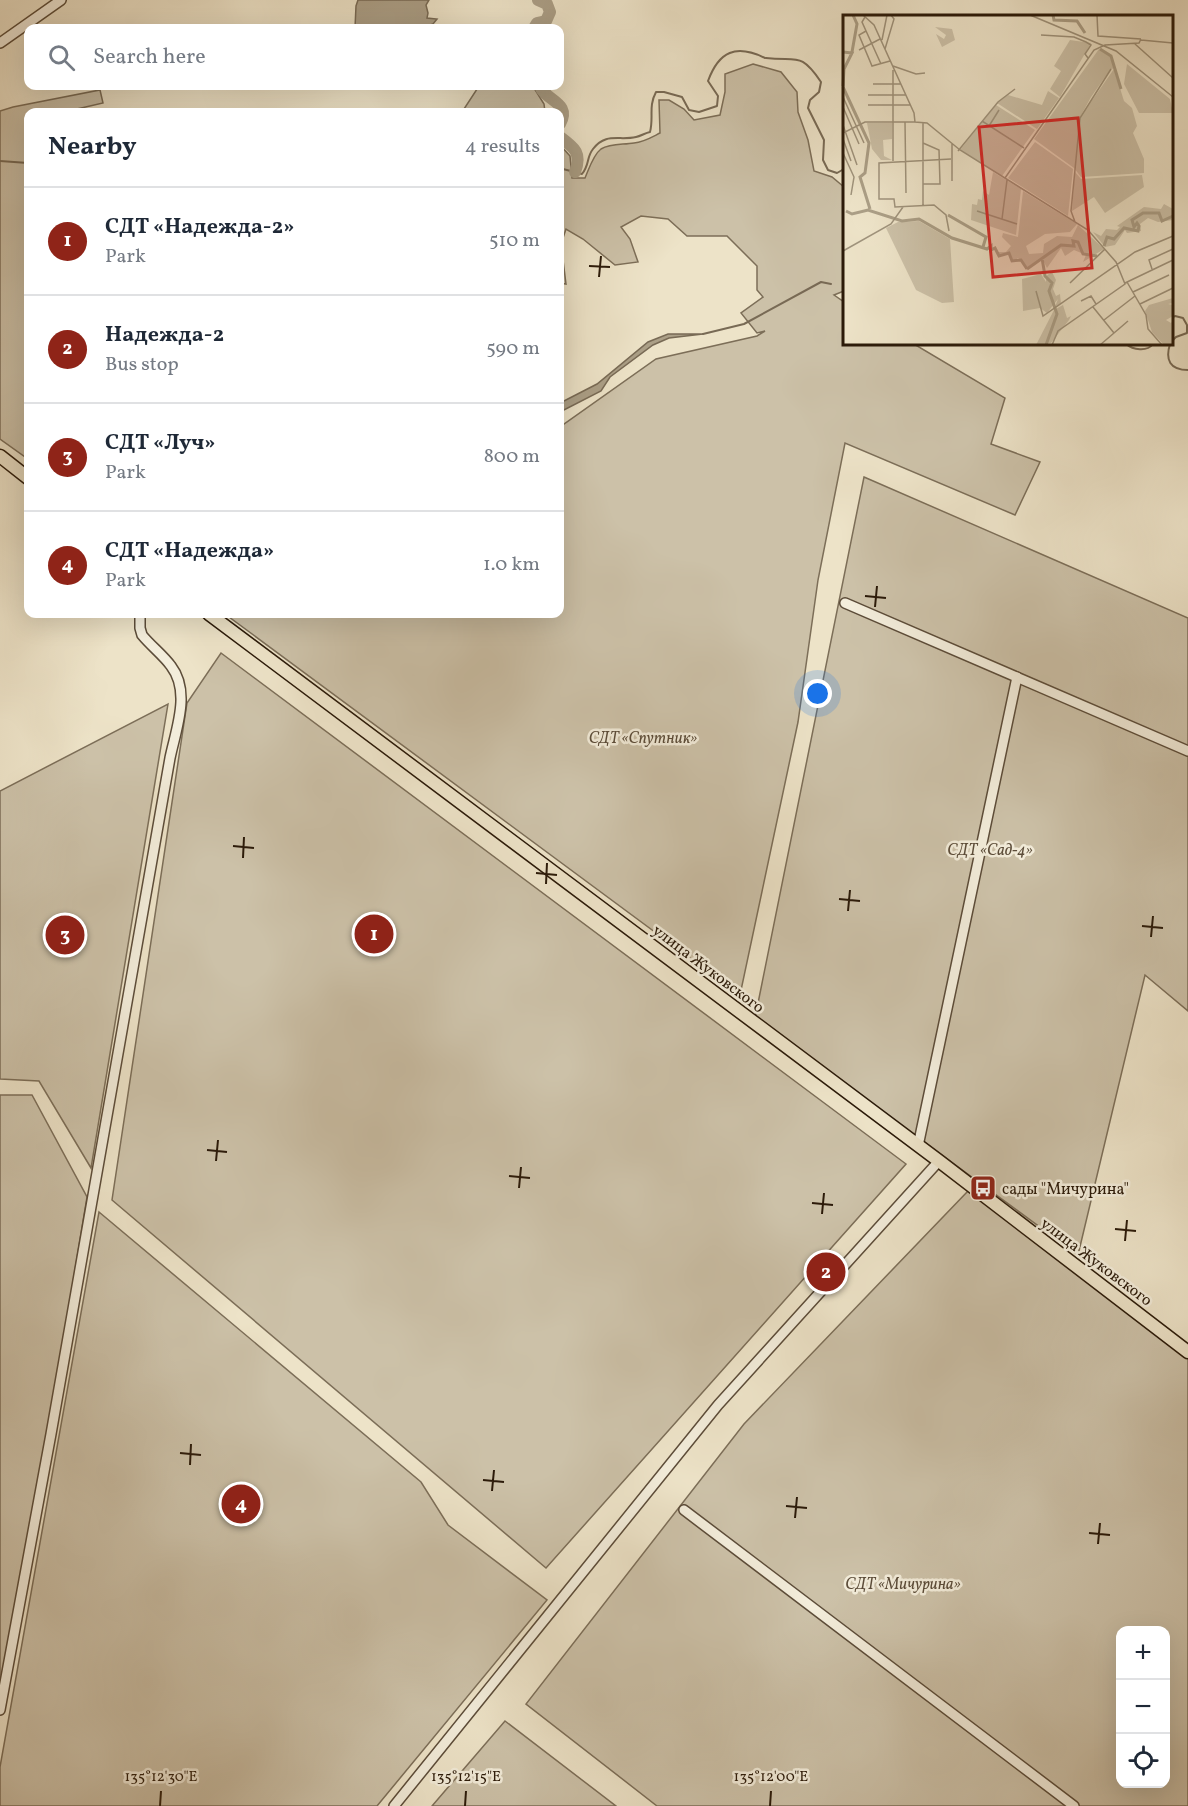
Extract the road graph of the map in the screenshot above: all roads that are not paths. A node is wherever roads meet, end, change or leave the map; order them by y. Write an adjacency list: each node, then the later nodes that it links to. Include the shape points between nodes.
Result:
1 (61, 0): 2 (street)
2 (28, 24)
3 (24, 27): 4 (street)
4 (0, 44)
5 (0, 456): 6 (main road)
6 (24, 475)
7 (845, 603): 10 (street)
8 (140, 618): 16 (street, via 142,635 175,672 181,708)
9 (214, 618): 12 (main road, улица Жуковского)
10 (1017, 677): 11 (street); 12 (street)
11 (1188, 751)
12 (918, 1146): 13 (main road, улица Жуковского)
13 (939, 1161): 14 (main road, улица Жуковского); 17 (street, via 718,1405)
14 (1188, 1352)
15 (684, 1510): 18 (street)
16 (0, 1710)
17 (394, 1806)
18 (1074, 1806)

